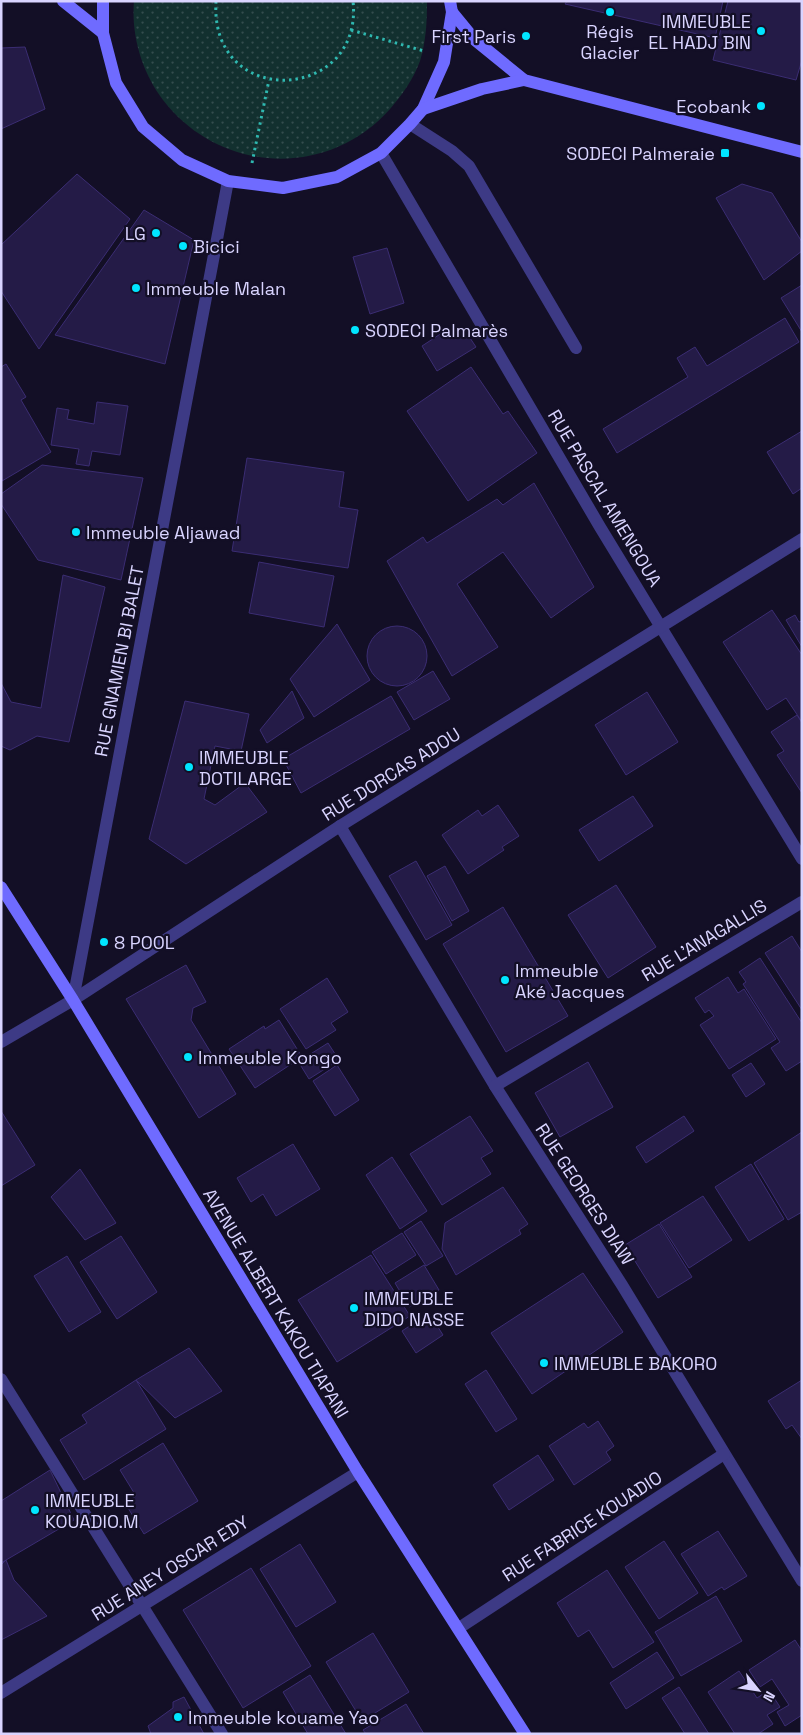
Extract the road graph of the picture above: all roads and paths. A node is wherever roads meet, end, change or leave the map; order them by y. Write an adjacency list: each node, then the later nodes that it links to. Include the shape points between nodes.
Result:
1 (63, 1): 7 (main road)
2 (103, 1): 7 (main road)
3 (216, 1): 9 (path, via 215,18 220,40 232,58 248,72)
4 (352, 1): 6 (path, via 354,16)
5 (451, 7): 8 (main road); 10 (main road, via 476,40)
6 (351, 30): 8 (path, via 422,50); 9 (path, via 335,60 316,74 292,81)
7 (103, 34): 15 (main road, via 116,83 143,126 182,160)
8 (444, 62): 11 (main road)
9 (269, 80): 16 (path)
10 (524, 80): 11 (main road, via 482,89); 14 (main road)
11 (423, 109): 12 (main road)
12 (410, 124): 13 (main road); 17 (street, via 452,150 469,166)
13 (381, 152): 16 (main road, via 337,178 283,188); 19 (street, RUE PASCAL AMENGOUA, via 600,527)
14 (802, 152)
15 (228, 181): 16 (main road); 24 (street, RUE GNAMIEN BI BALET)
16 (248, 184)
17 (576, 348)
18 (802, 540): 19 (street, RUE DORCAS ADOU)
19 (662, 625): 20 (street, RUE DORCAS ADOU); 21 (street, RUE PASCAL AMENGOUA)
20 (340, 826): 24 (street, RUE DORCAS ADOU); 26 (street, RUE GEORGES DIAW)
21 (802, 859)
22 (1, 887): 24 (main road, AVENUE ALBERT KAKOU TIAPANI)
23 (802, 902): 26 (street, RUE L'ANAGALLIS)
24 (73, 1000): 25 (street, RUE DORCAS ADOU); 29 (main road, AVENUE ALBERT KAKOU TIAPANI)
25 (1, 1042)
26 (495, 1086): 28 (street, RUE GEORGES DIAW, via 622,1285)
27 (1, 1378): 31 (street)
28 (724, 1454): 30 (street, RUE GEORGES DIAW); 32 (street, RUE FABRICE KOUADIO)
29 (358, 1472): 31 (street, RUE ANEY OSCAR EDY); 32 (main road, AVENUE ALBERT KAKOU TIAPANI)
30 (802, 1581)
31 (144, 1606): 33 (street, RUE ANEY OSCAR EDY); 34 (street)
32 (459, 1628): 35 (main road, AVENUE ALBERT KAKOU TIAPANI)
33 (1, 1694)
34 (222, 1734)
35 (525, 1734)

